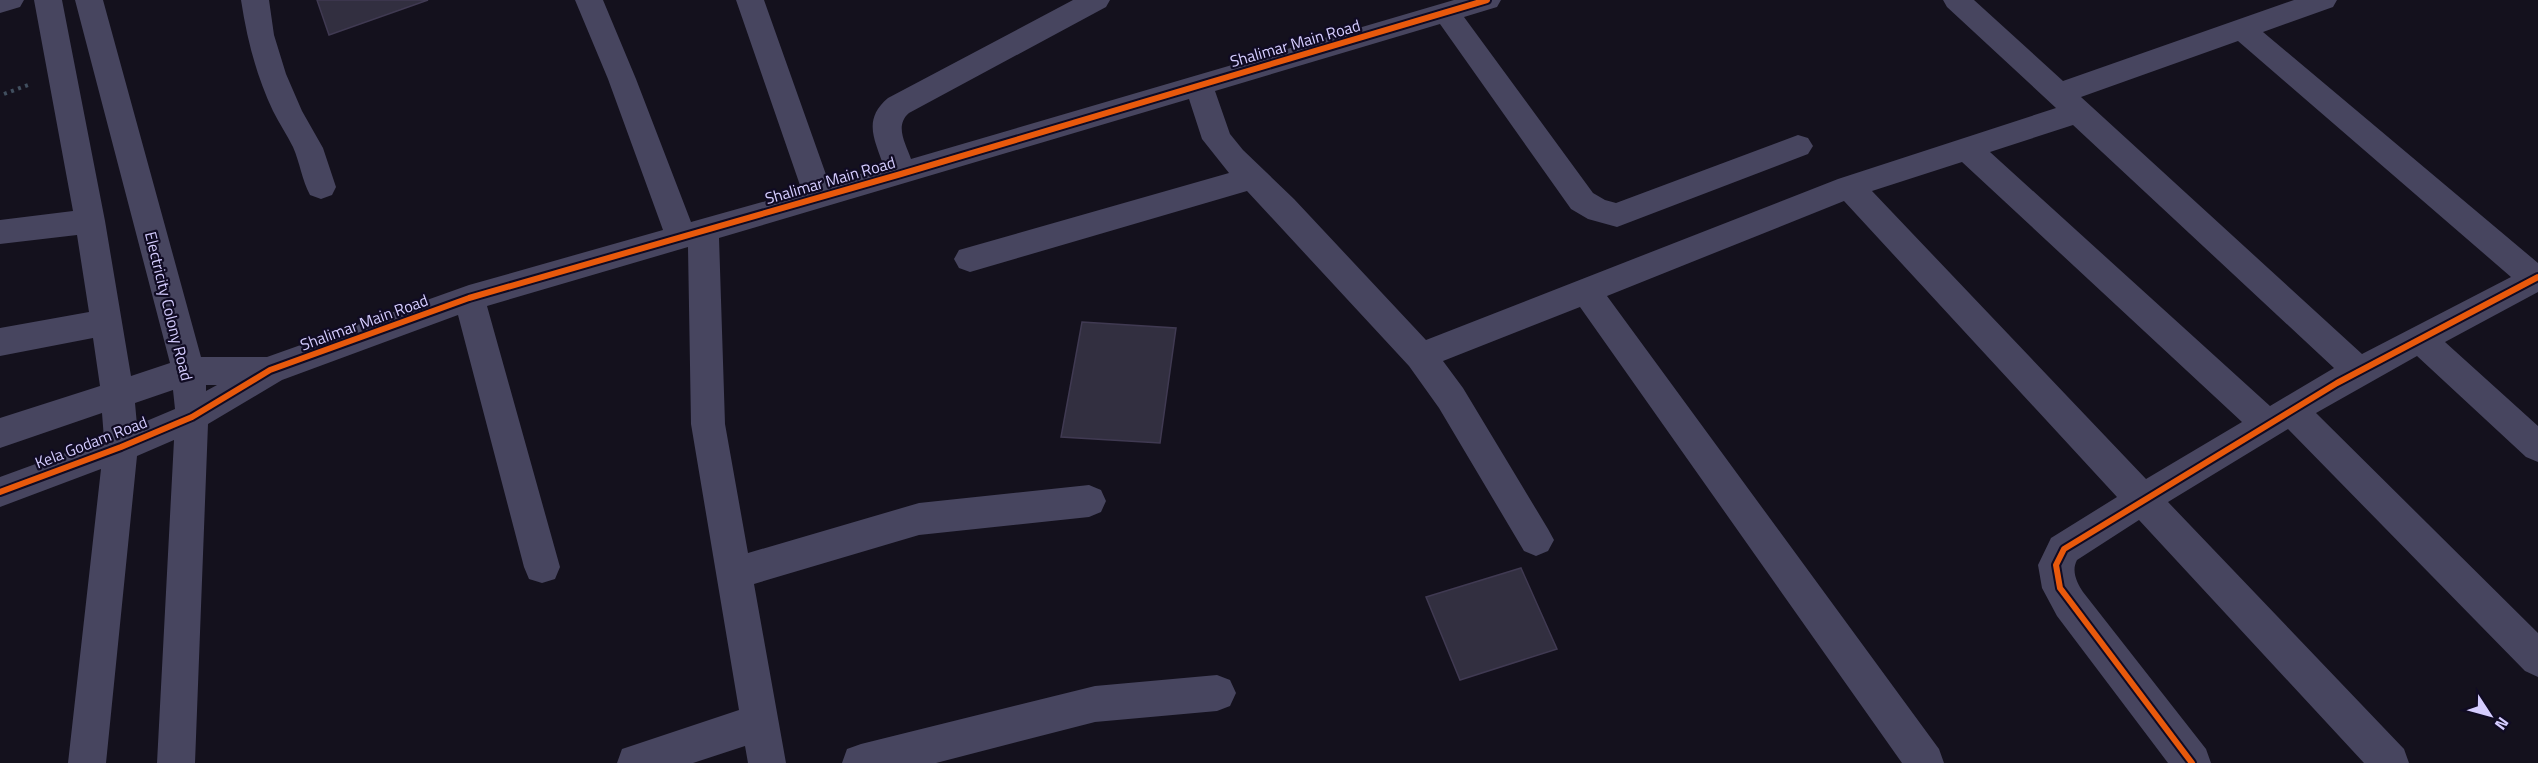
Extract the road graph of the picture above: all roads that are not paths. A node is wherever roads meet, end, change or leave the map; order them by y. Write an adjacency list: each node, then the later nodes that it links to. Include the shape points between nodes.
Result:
1 (10, 0): 11 (street)
2 (48, 0): 23 (street)
3 (88, 0): 35 (street, Electricity Colony Road)
4 (255, 0): 20 (street, via 272,74 308,148)
5 (589, 0): 25 (street)
6 (750, 0): 22 (street)
7 (1096, 0): 18 (street, via 891,112 886,128)
8 (1487, 0): 12 (street, Shalimar Main Road)
9 (1957, 0): 15 (street)
10 (2323, 0): 13 (street)
11 (0, 3)
12 (1433, 9): 14 (street, Shalimar Main Road); 16 (street, via 1582,201 1597,210 1617,215)
13 (2242, 29): 15 (street); 27 (street)
14 (1198, 85): 18 (street, Shalimar Main Road); 19 (street, via 1217,139)
15 (2068, 103): 17 (street); 36 (street)
16 (1798, 146)
17 (1967, 149): 21 (street); 39 (street)
18 (901, 174): 22 (street, Shalimar Main Road)
19 (1254, 178): 26 (street); 33 (street)
20 (321, 187)
21 (1849, 187): 28 (street); 44 (street)
22 (819, 196): 25 (street, Shalimar Main Road)
23 (90, 221): 24 (street); 30 (street)
24 (0, 232)
25 (692, 233): 29 (street, Shalimar Main Road); 48 (street, via 708,424)
26 (969, 259)
27 (2537, 278): 31 (street)
28 (1586, 291): 33 (street); 57 (street)
29 (469, 298): 34 (street, Shalimar Main Road); 47 (street)
30 (107, 322): 32 (street); 37 (street)
31 (2420, 339): 36 (street); 42 (street)
32 (0, 342)
33 (1421, 356): 46 (street, via 1451,398)
34 (270, 370): 35 (street, Shalimar Main Road); 38 (street, Shalimar Main Road)
35 (188, 371): 37 (street, Kela Godam Road); 38 (street, Electricity Colony Road)
36 (2360, 372): 39 (street)
37 (118, 394): 40 (street, Kela Godam Road); 41 (street)
38 (192, 417): 41 (street, Kela Godam Road); 53 (street, Electricity Colony Road)
39 (2280, 417): 44 (street); 49 (street)
40 (0, 433)
41 (121, 447): 43 (street, Kela Godam Road); 52 (street)
42 (2538, 447)
43 (0, 492)
44 (2143, 499): 58 (street, via 2064,549 2056,565 2060,588); 59 (street)
45 (1089, 501): 48 (street, via 919,519)
46 (1536, 540)
47 (542, 567)
48 (734, 574): 51 (street)
49 (2538, 659)
50 (1217, 693): 56 (street, via 1095,704)
51 (760, 722): 54 (street); 55 (street)
52 (87, 763)
53 (176, 763)
54 (636, 763)
55 (767, 763)
56 (861, 763)
57 (1925, 763)
58 (2192, 763)
59 (2390, 763)

